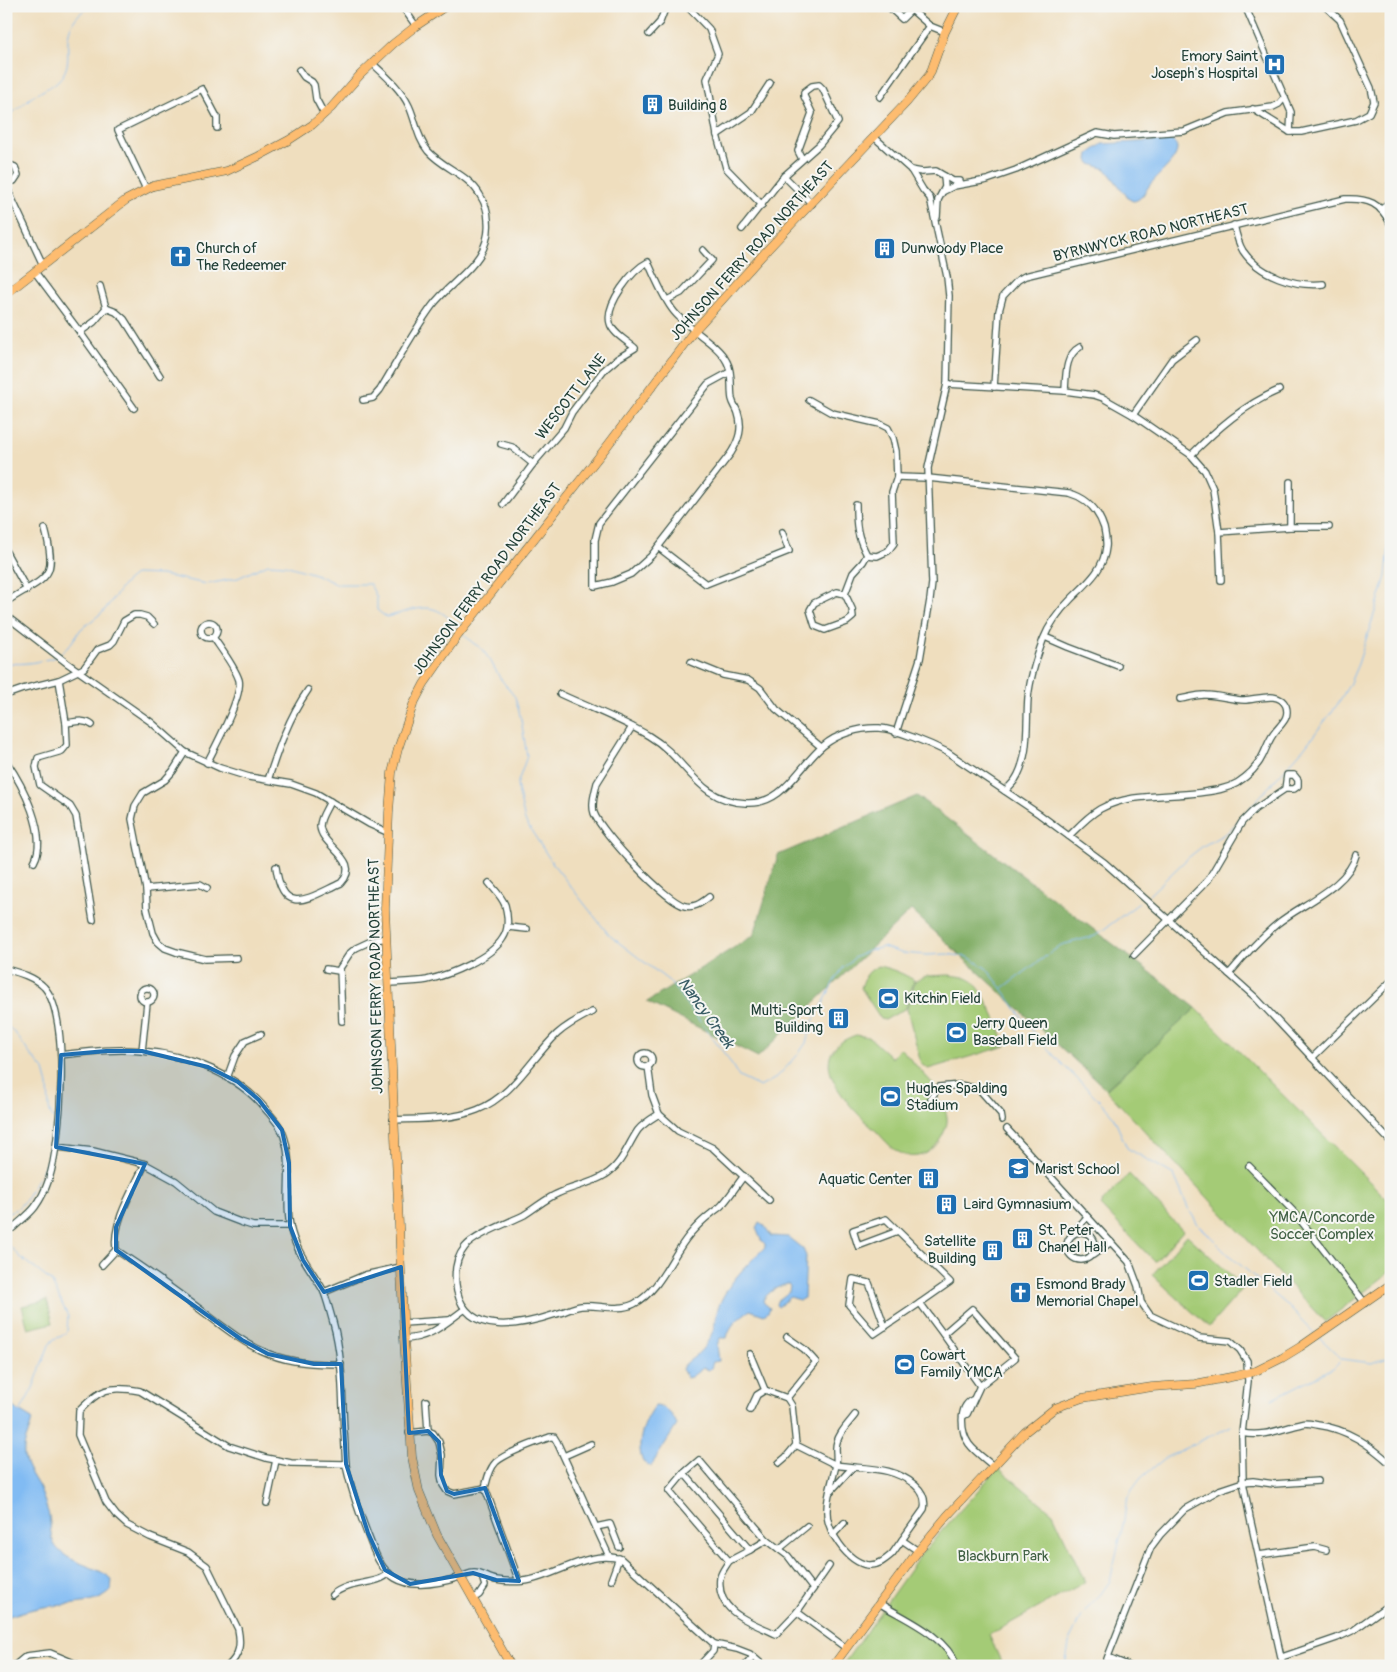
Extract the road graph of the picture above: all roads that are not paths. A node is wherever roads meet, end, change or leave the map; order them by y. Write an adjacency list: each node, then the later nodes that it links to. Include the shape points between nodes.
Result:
1 (402, 6): 10 (street)
2 (446, 6): 10 (main road)
3 (665, 6): 13 (street, via 660,22)
4 (687, 6): 23 (street, via 710,29 718,54 707,79)
5 (888, 6): 9 (street, via 902,19)
6 (958, 6): 12 (main road, JOHNSON FERRY ROAD NORTHEAST)
7 (1245, 6): 18 (street)
8 (1324, 6): 22 (street, via 1340,20 1371,88 1373,106 1366,116 1356,120)
9 (909, 8): 11 (street)
10 (416, 26): 14 (main road)
11 (930, 26): 12 (street); 17 (street)
12 (945, 32): 24 (main road, JOHNSON FERRY ROAD NORTHEAST, via 930,74)
13 (649, 34)
14 (372, 63): 20 (main road); 61 (street, via 404,96 427,150 477,190 486,206 489,233 480,257 433,304 380,390 373,398)
15 (299, 70): 20 (street, via 314,85 316,99)
16 (770, 83): 23 (street, via 751,112)
17 (880, 97)
18 (1284, 97): 19 (street, via 1273,107); 22 (street, via 1291,112)
19 (1253, 110): 22 (street); 30 (street, via 1228,113 1184,131 1114,136 1097,133 1016,170)
20 (324, 114): 32 (main road, via 289,140 235,167)
21 (217, 128): 32 (street, via 217,117 202,89 118,130)
22 (1290, 132)
23 (717, 135): 37 (street, via 726,168)
24 (874, 137): 27 (street); 36 (main road, JOHNSON FERRY ROAD NORTHEAST)
25 (802, 159): 25 (street, via 838,122 820,86 812,86 804,92 812,113 798,151); 28 (street)
26 (6, 166): 31 (street, via 15,167 18,175 14,182)
27 (911, 170): 29 (street, via 936,171); 34 (street)
28 (784, 176): 36 (street); 37 (street)
29 (944, 176): 30 (street, via 953,181); 33 (street)
30 (972, 182): 33 (street)
31 (6, 184): 44 (street)
32 (146, 189): 44 (main road, via 126,200)
33 (943, 192): 34 (street); 41 (street, via 937,205)
34 (929, 196): 41 (street)
35 (1391, 200): 38 (street)
36 (812, 204): 51 (main road, JOHNSON FERRY ROAD NORTHEAST)
37 (762, 205): 42 (street)
38 (1381, 210): 39 (street, BYRNWYCK ROAD NORTHEAST, via 1369,201 1345,199); 40 (street, BYRNWYCK ROAD NORTHEAST)
39 (1234, 225): 46 (street, via 1244,252 1256,265 1294,282); 58 (street, BYRNWYCK ROAD NORTHEAST, via 1018,280 1003,296 999,311)
40 (1391, 225)
41 (938, 226): 57 (street, via 949,296)
42 (742, 230)
43 (703, 250): 49 (street, via 712,260 681,293)
44 (43, 265): 45 (main road)
45 (35, 272): 48 (main road); 52 (street)
46 (1323, 284)
47 (100, 286): 50 (street)
48 (6, 294)
49 (667, 300): 51 (street, WESCOTT LANE, via 673,311); 67 (street, WESCOTT LANE, via 648,262 639,266 626,280 611,310 610,323 615,332 635,348 603,371 564,428)
50 (106, 308): 52 (street); 56 (street, via 124,319)
51 (694, 331): 55 (street, WESCOTT LANE, via 717,348 727,361); 109 (main road, JOHNSON FERRY ROAD NORTHEAST, via 431,671 413,705 398,749 392,773)
52 (80, 332): 63 (street)
53 (1197, 340): 64 (street, via 1172,359)
54 (1080, 346): 60 (street, via 1068,360)
55 (730, 372): 78 (street, via 732,401 739,414 741,431 738,441); 78 (street, via 708,384 599,523 595,540 595,586 630,574)
56 (160, 376)
57 (947, 384): 58 (street); 69 (street, via 931,449)
58 (994, 387): 60 (street)
59 (1279, 390): 66 (street, via 1238,412)
60 (1065, 391): 64 (street, via 1094,395)
61 (363, 400)
62 (809, 400): 68 (street, via 832,413 888,428 896,451)
63 (134, 408)
64 (1133, 415): 66 (street)
65 (501, 444): 67 (street, via 512,447)
66 (1191, 455): 77 (street, via 1209,480)
67 (533, 464): 71 (street, WESCOTT LANE)
68 (897, 477): 69 (street); 80 (street, via 892,492 894,543 888,551 877,556)
69 (928, 478): 88 (street, via 1069,492 1089,502 1098,512 1107,544 1105,556 1085,587 1062,609); 100 (street, via 930,600 920,659)
70 (1290, 482): 73 (street)
71 (504, 504)
72 (856, 505): 80 (street, via 860,541)
73 (1290, 527): 74 (street); 77 (street)
74 (1328, 527)
75 (45, 529): 82 (street, via 51,562 44,579)
76 (782, 532): 78 (street, via 790,551 706,584)
77 (1219, 532): 81 (street)
78 (658, 548)
79 (6, 552): 82 (street)
80 (868, 555): 83 (street, via 853,573)
81 (1221, 580)
82 (27, 590): 84 (street)
83 (845, 594): 83 (street, via 837,592 814,603 810,610 815,626 825,630 853,617)
84 (6, 602)
85 (6, 616): 91 (street)
86 (154, 624): 91 (street, via 140,615 128,617 114,641 97,650)
87 (213, 637): 104 (street, via 239,680 240,688)
88 (1044, 637): 90 (street); 107 (street, via 1031,677 1022,764 1016,779)
89 (691, 662): 101 (street, via 723,675 748,680)
90 (1118, 666)
91 (79, 671): 92 (street); 102 (street, via 151,722)
92 (59, 680): 95 (street); 97 (street)
93 (308, 690): 105 (street, via 296,708)
94 (560, 694): 99 (street)
95 (6, 695)
96 (1180, 699): 110 (street, via 1205,694 1244,700 1280,698 1287,710 1286,718 1271,737 1259,763 1237,783 1217,790 1130,799 1112,804 1089,817)
97 (66, 723): 98 (street, via 84,721); 118 (street, via 65,749 38,758 36,767 40,785 70,806 76,816)
98 (92, 726)
99 (632, 726): 101 (street, via 661,744 702,787 729,801 765,801 779,793); 117 (street, via 597,783 594,812 605,832 678,904 693,907)
100 (896, 732): 101 (street, via 864,729 834,738); 107 (street, via 947,752)
101 (821, 747)
102 (185, 752): 104 (street); 116 (street, via 173,771 144,793 135,806 132,820)
103 (6, 761): 112 (street, via 23,786 34,820 39,849)
104 (207, 763): 105 (street)
105 (268, 780): 108 (street, via 291,784)
106 (1285, 789): 119 (street, via 1242,822 1208,880)
107 (1005, 791): 110 (street)
108 (330, 801): 109 (street); 113 (street, via 320,820 320,827 324,838 345,860 347,866 342,883 301,901 294,900 282,892)
109 (387, 832): 122 (main road, JOHNSON FERRY ROAD NORTHEAST)
110 (1069, 836): 119 (street, via 1105,863)
111 (1356, 854): 128 (street, via 1346,874 1276,924)
112 (34, 862)
113 (276, 867)
114 (489, 883): 120 (street, via 504,904)
115 (208, 888): 116 (street, via 200,884)
116 (146, 889): 124 (street, via 153,933 165,948 205,959)
117 (709, 897)
118 (94, 920)
119 (1168, 920): 123 (street); 128 (street)
120 (508, 926): 121 (street); 130 (street, via 499,944 471,963 428,980)
121 (527, 929)
122 (386, 938): 127 (street, via 371,940 356,948); 130 (main road, JOHNSON FERRY ROAD NORTHEAST)
123 (1134, 955)
124 (237, 958)
125 (6, 969): 136 (street, via 34,978 45,988 56,1018)
126 (326, 969): 127 (street)
127 (339, 971): 133 (street)
128 (1229, 974): 137 (street)
129 (1391, 981): 137 (street)
130 (389, 983): 142 (main road, JOHNSON FERRY ROAD NORTHEAST)
131 (146, 1002): 135 (street)
132 (592, 1012): 142 (street, via 557,1034 514,1084 487,1106 462,1115)
133 (342, 1021)
134 (261, 1034): 139 (street, via 245,1041)
135 (142, 1051): 136 (street); 139 (street, via 208,1067)
136 (61, 1055): 146 (street)
137 (1312, 1058): 145 (street)
138 (648, 1066): 141 (street, via 652,1095)
139 (227, 1078): 152 (street, via 238,1082 259,1100 282,1130 289,1163)
140 (931, 1098): 143 (street, via 939,1087 960,1085 979,1089 1001,1114)
141 (659, 1114): 149 (street, via 678,1130 713,1148); 165 (street, via 639,1129 620,1161 606,1174 559,1192 524,1215 465,1246 458,1257 456,1270 457,1291)
142 (393, 1120): 160 (main road, JOHNSON FERRY ROAD NORTHEAST)
143 (1002, 1120)
144 (1007, 1130): 151 (street)
145 (1391, 1142)
146 (56, 1147): 147 (street, via 94,1151); 153 (street, via 48,1180 35,1207)
147 (144, 1164): 152 (street, via 176,1180 214,1212 253,1226); 157 (street, via 116,1228)
148 (1248, 1166): 164 (street, via 1294,1212)
149 (744, 1176): 150 (street); 165 (street, via 720,1207 688,1236 647,1295 633,1305 574,1307 540,1319 503,1325 478,1320)
150 (769, 1200)
151 (1087, 1217): 155 (street); 156 (street)
152 (290, 1226): 162 (street, via 303,1260)
153 (13, 1228)
154 (898, 1231): 154 (street, via 886,1219 853,1230 858,1246); 163 (street, via 950,1282)
155 (1071, 1235): 158 (street, via 1089,1234 1095,1247); 158 (street, via 1066,1243 1070,1256 1078,1260)
156 (1111, 1242): 158 (street); 174 (street, via 1129,1262 1141,1302 1150,1315 1199,1338 1230,1341 1247,1360)
157 (116, 1250): 159 (street); 173 (street, via 242,1340 268,1354 291,1361)
158 (1091, 1256)
159 (102, 1265)
160 (401, 1267): 162 (street, via 365,1275); 167 (main road, JOHNSON FERRY ROAD NORTHEAST)
161 (1391, 1284): 164 (main road)
162 (324, 1292): 173 (street, via 334,1324)
163 (920, 1303): 168 (street); 169 (street)
164 (1365, 1303): 174 (main road, via 1282,1358)
165 (465, 1309): 166 (street)
166 (449, 1320): 167 (street); 171 (street, via 427,1335)
167 (403, 1323): 171 (main road, JOHNSON FERRY ROAD NORTHEAST)
168 (885, 1327): 168 (street, via 874,1334 849,1305 853,1279 869,1282)
169 (943, 1334): 175 (street); 175 (street, via 972,1309 1016,1358)
170 (787, 1337): 177 (street, via 816,1362)
171 (404, 1339): 182 (main road, JOHNSON FERRY ROAD NORTHEAST)
172 (750, 1354): 176 (street)
173 (340, 1364): 189 (street)
174 (1248, 1374): 183 (street); 192 (main road, via 1082,1398 1055,1408 1025,1432)
175 (980, 1386): 192 (street, via 962,1412 964,1434 969,1444)
176 (765, 1390): 177 (street); 179 (street, via 757,1395)
177 (787, 1398): 185 (street, via 792,1406)
178 (426, 1401): 181 (street)
179 (750, 1410)
180 (854, 1415): 191 (street, via 840,1435)
181 (428, 1431): 182 (street); 197 (street, via 439,1442 442,1485 447,1492 454,1494)
182 (410, 1433): 218 (main road, JOHNSON FERRY ROAD NORTHEAST, via 415,1475 424,1506)
183 (1242, 1433): 190 (street, via 1275,1432 1305,1423 1325,1426 1351,1434); 196 (street)
184 (591, 1444): 186 (street)
185 (796, 1445): 188 (street); 191 (street)
186 (564, 1456): 197 (street, via 554,1437 521,1448 495,1463); 202 (street)
187 (276, 1460): 189 (street); 199 (street); 236 (street, via 229,1446 140,1391 110,1389 97,1394 79,1412 78,1435 111,1509 127,1525 188,1552 206,1566 238,1629 239,1650)
188 (779, 1463)
189 (346, 1464): 216 (street, via 368,1533 381,1564)
190 (1391, 1464)
191 (836, 1465): 193 (street); 198 (street)
192 (993, 1466): 210 (main road)
193 (852, 1468): 198 (street); 205 (street, via 888,1471 902,1476 920,1489 926,1503 924,1510)
194 (684, 1473): 204 (street, via 699,1460); 208 (street); 214 (street, via 669,1491)
195 (1318, 1481): 196 (street)
196 (1243, 1482): 211 (street); 231 (street, via 1219,1490 1185,1509 1160,1535 1151,1547)
197 (485, 1488): 221 (street)
198 (830, 1493): 203 (street, via 826,1511)
199 (267, 1503)
200 (844, 1523): 203 (street)
201 (807, 1526): 207 (street)
202 (596, 1527): 206 (street, via 610,1524); 212 (street)
203 (833, 1535): 205 (street, via 841,1548 868,1565 886,1560)
204 (767, 1540): 207 (street); 208 (street)
205 (902, 1540): 210 (street)
206 (619, 1547)
207 (779, 1549): 223 (street)
208 (750, 1550): 214 (street)
209 (1326, 1550): 211 (street, via 1315,1547)
210 (918, 1551): 226 (main road)
211 (1259, 1555): 233 (street)
212 (609, 1556): 213 (street); 221 (street, via 595,1557 529,1581)
213 (619, 1558): 220 (street); 229 (street)
214 (729, 1560): 228 (street, via 720,1577 721,1596 734,1615 776,1634)
215 (829, 1566): 223 (street)
216 (389, 1573): 218 (street, via 403,1582 418,1584); 224 (street, via 383,1579 343,1587)
217 (482, 1576): 218 (street, via 473,1573); 219 (street); 222 (street)
218 (460, 1577): 225 (main road, JOHNSON FERRY ROAD NORTHEAST)
219 (496, 1580): 221 (street); 222 (street)
220 (611, 1580)
221 (519, 1581)
222 (485, 1586): 225 (street)
223 (813, 1589): 228 (street)
224 (332, 1595)
225 (473, 1599): 237 (main road, JOHNSON FERRY ROAD NORTHEAST)
226 (880, 1603): 230 (main road); 242 (street, via 932,1636 955,1659)
227 (1391, 1604): 233 (street, via 1346,1634)
228 (797, 1612): 230 (street)
229 (714, 1644): 232 (street, via 737,1648); 238 (street, via 713,1651)
230 (846, 1648): 241 (main road)
231 (1108, 1656): 243 (street); 244 (street)
232 (753, 1657): 239 (street); 240 (street)
233 (1282, 1657): 245 (street)
234 (14, 1666): 235 (street, via 26,1656 50,1653)
235 (81, 1666)
236 (228, 1666)
237 (511, 1666)
238 (699, 1666)
239 (745, 1666)
240 (764, 1666)
241 (833, 1666)
242 (957, 1666)
243 (1106, 1666)
244 (1129, 1666)
245 (1283, 1666)

